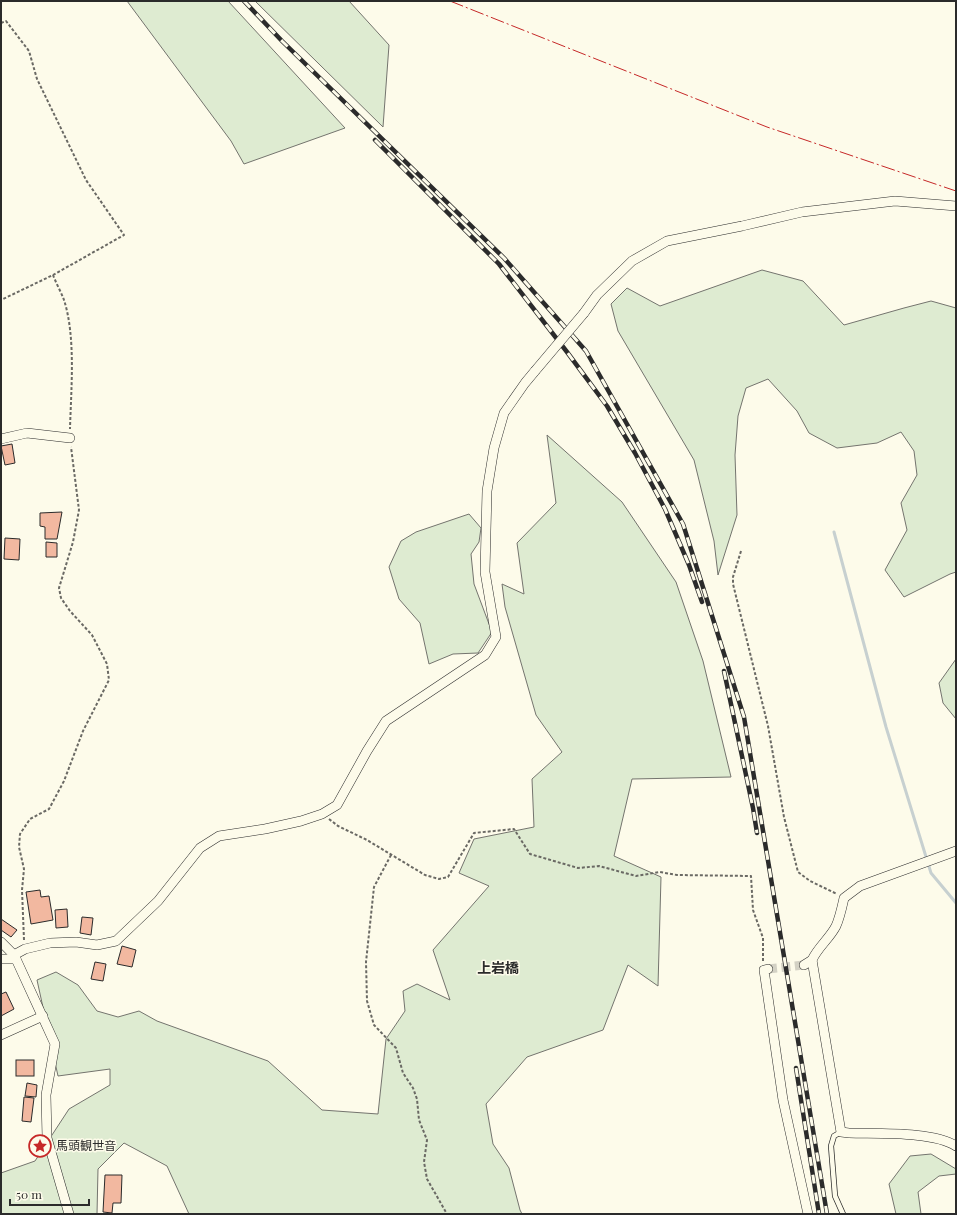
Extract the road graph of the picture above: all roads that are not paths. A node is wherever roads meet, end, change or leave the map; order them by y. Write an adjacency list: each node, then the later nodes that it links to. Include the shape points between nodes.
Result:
1 (956, 206): 6 (street, bridge, via 895,201 802,212 667,241 632,261 597,295 525,383 504,413 494,448 487,492 485,572 496,637 485,655 386,721 366,751 337,805 322,814 301,821 219,836 200,848 158,901 116,941 97,945 76,942 50,943 24,949)
2 (70, 438): 3 (street, via 27,433)
3 (1, 439)
4 (956, 851): 11 (street, via 860,886 844,898 836,926 808,962)
5 (1, 942): 6 (street)
6 (15, 957): 7 (street); 9 (street)
7 (1, 959)
8 (766, 969): 14 (street, via 783,1100)
9 (43, 1016): 10 (street); 13 (street, via 55,1044 46,1095 47,1138)
10 (1, 1035)
11 (841, 1132): 12 (street, via 923,1136); 15 (lane, via 834,1136 831,1146 835,1196)
12 (956, 1146)
13 (69, 1214)
14 (808, 1214)
15 (843, 1214)

